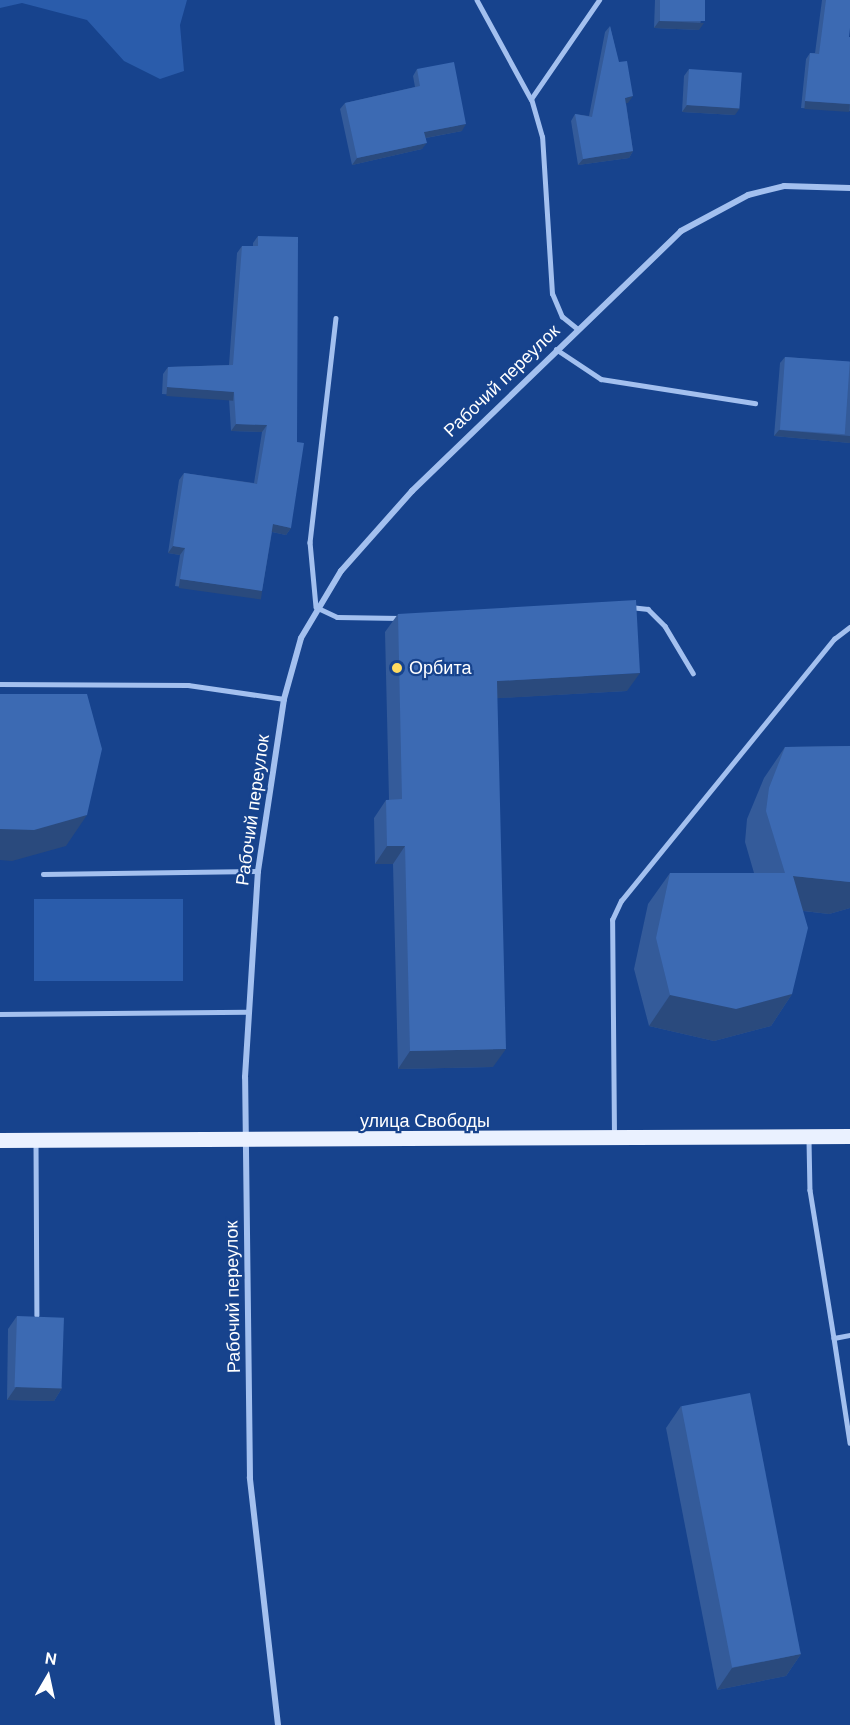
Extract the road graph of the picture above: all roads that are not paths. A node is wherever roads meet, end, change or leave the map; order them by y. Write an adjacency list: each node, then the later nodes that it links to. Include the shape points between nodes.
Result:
1 (477, 0): 3 (lane)
2 (599, 0): 3 (lane)
3 (531, 99): 6 (lane, via 542,136 552,294 562,317)
4 (850, 188): 6 (street, Рабочий переулок, via 784,186 712,211 652,256)
5 (336, 318): 9 (lane, via 310,542)
6 (577, 329): 7 (street, Рабочий переулок)
7 (556, 349): 8 (lane, via 601,379); 9 (street, Рабочий переулок, via 412,491)
8 (755, 404)
9 (316, 607): 11 (lane, via 337,617); 15 (street, Рабочий переулок)
10 (618, 608): 13 (lane, via 648,609 665,626)
11 (411, 617)
12 (850, 627): 25 (lane, via 834,639 621,901 612,920)
13 (693, 673)
14 (0, 684): 15 (lane, via 188,685)
15 (284, 699): 16 (street, Рабочий переулок)
16 (258, 871): 17 (lane); 18 (street, Рабочий переулок)
17 (43, 874)
18 (248, 1012): 19 (lane); 24 (street, Рабочий переулок)
19 (0, 1014)
20 (850, 1136): 21 (main road, улица Свободы)
21 (809, 1137): 25 (main road, улица Свободы); 28 (lane, via 810,1190)
22 (0, 1140): 23 (main road, улица Свободы)
23 (36, 1140): 24 (main road, улица Свободы); 26 (lane)
24 (246, 1140): 25 (main road, улица Свободы); 30 (street, Рабочий переулок, via 250,1478)
25 (614, 1140)
26 (37, 1315)
27 (850, 1335): 28 (lane)
28 (834, 1338): 29 (lane)
29 (850, 1443)
30 (278, 1725)

